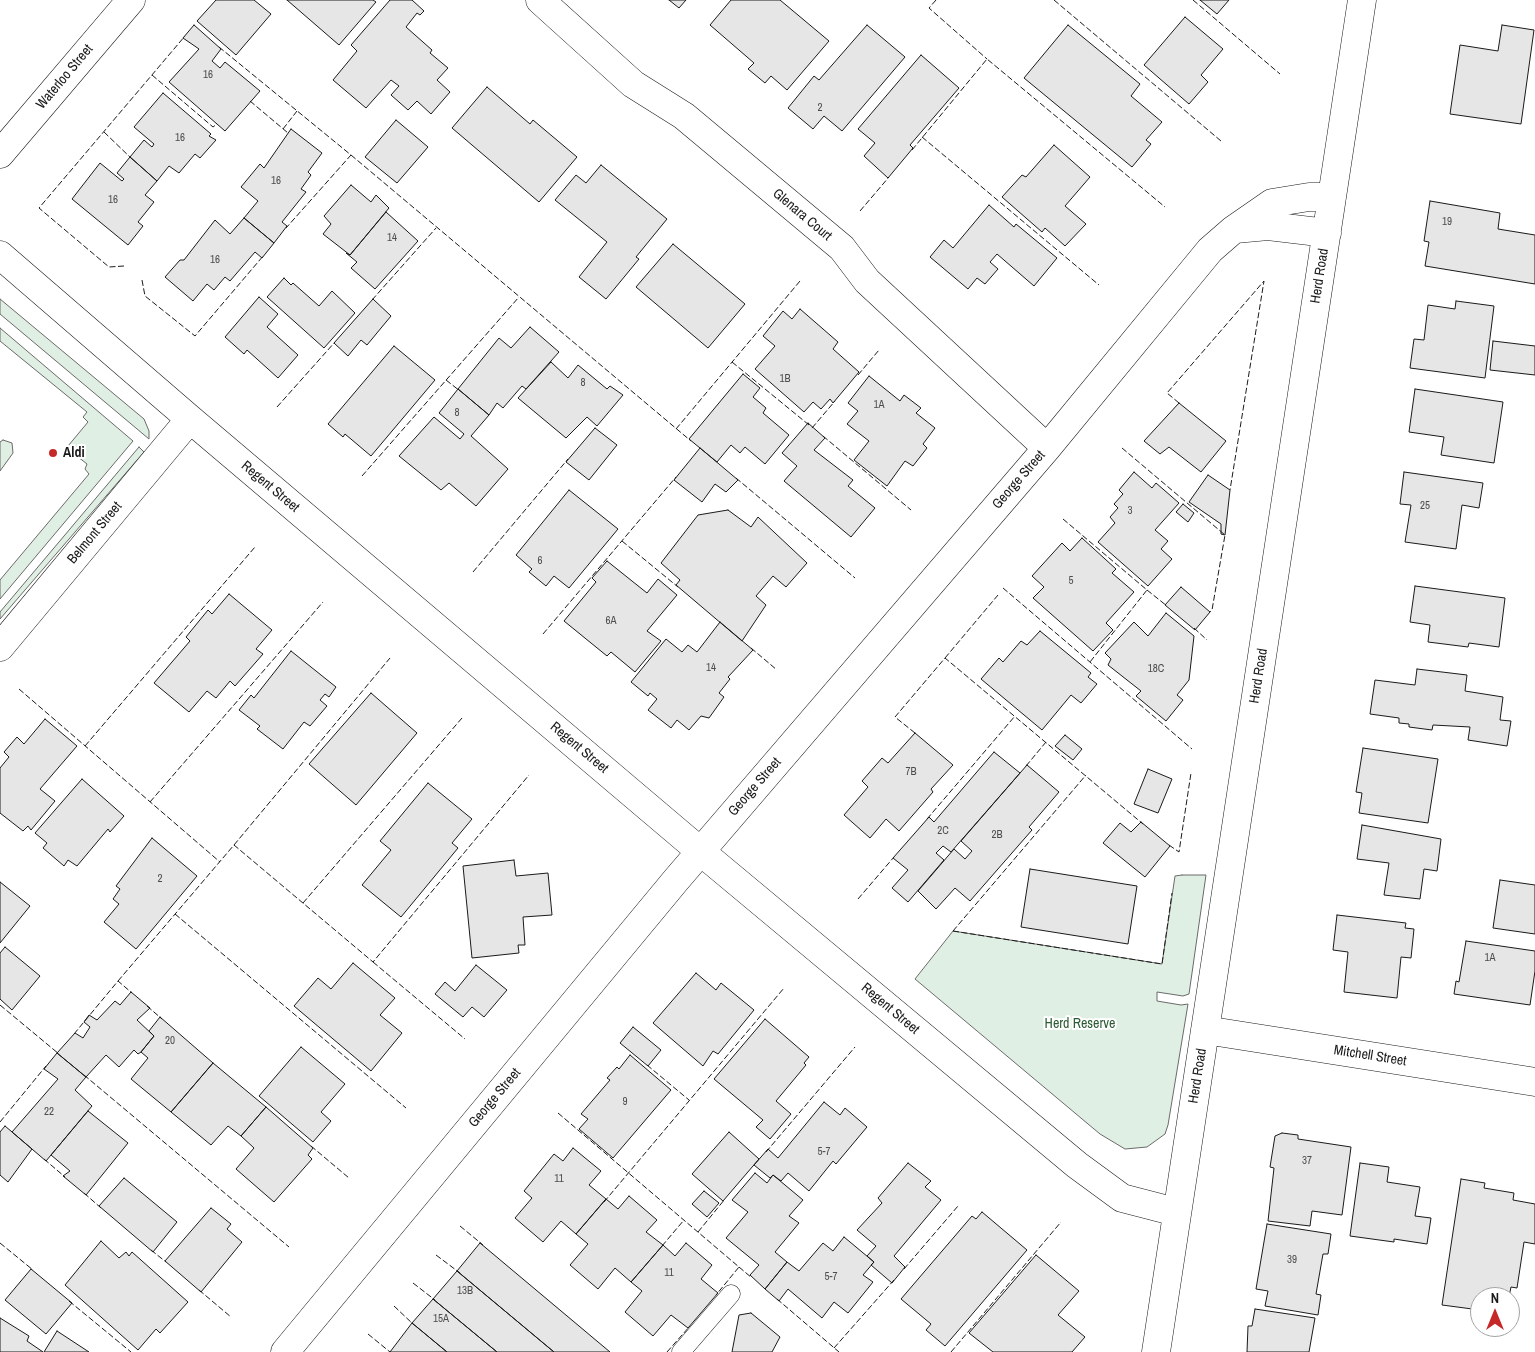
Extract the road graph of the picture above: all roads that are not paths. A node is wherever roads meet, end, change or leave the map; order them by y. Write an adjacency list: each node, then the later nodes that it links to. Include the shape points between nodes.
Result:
1 (131, 0): 4 (street, Waterloo Street)
2 (540, 0): 10 (street, Glenara Court, via 633,84 684,116 842,248 867,281)
3 (1362, 0): 5 (street, Herd Road)
4 (0, 154)
5 (1332, 197): 6 (street, George Street, via 1272,203); 7 (street, Herd Road)
6 (1233, 230): 7 (street, via 1268,226); 10 (street, George Street, via 1210,250)
7 (1327, 233): 13 (street, Herd Road)
8 (0, 255): 9 (street, Regent Street)
9 (190, 419): 11 (street, Belmont Street); 12 (street, Regent Street)
10 (1047, 448): 12 (street, George Street)
11 (0, 647)
12 (700, 851): 15 (street, Regent Street, via 1084,1170 1122,1198); 17 (street, George Street)
13 (1206, 1030): 14 (street, Mitchell Street); 15 (street, Herd Road)
14 (1535, 1082)
15 (1176, 1212): 19 (street, Herd Road)
16 (731, 1294): 18 (lane)
17 (285, 1352)
18 (681, 1352)
19 (1156, 1352)

